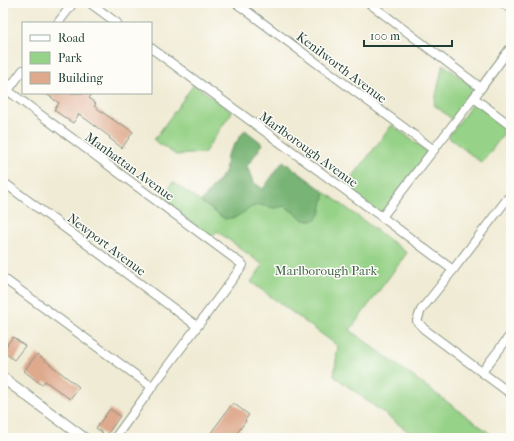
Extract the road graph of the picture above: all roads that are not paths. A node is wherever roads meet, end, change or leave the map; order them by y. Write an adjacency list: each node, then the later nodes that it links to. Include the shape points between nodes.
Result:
1 (73, 3): 7 (street)
2 (90, 3): 8 (street)
3 (236, 3): 16 (street, Kenilworth Avenue)
4 (369, 3): 12 (street)
5 (503, 3): 6 (street)
6 (511, 9)
7 (59, 22)
8 (117, 22)
9 (511, 47): 12 (street)
10 (152, 49): 19 (street, Marlborough Avenue)
11 (22, 71): 13 (street)
12 (482, 88): 14 (street)
13 (5, 92): 22 (street, Manhattan Avenue, via 243,265)
14 (474, 98): 15 (street); 16 (street)
15 (511, 126)
16 (434, 150): 19 (street)
17 (3, 182): 22 (street, Newport Avenue)
18 (511, 194): 20 (street)
19 (382, 217): 20 (street, Marlborough Avenue)
20 (453, 270): 24 (street, via 421,310 417,322)
21 (3, 278): 26 (street)
22 (198, 326): 26 (street)
23 (511, 334): 24 (street)
24 (482, 372): 27 (street)
25 (3, 378): 28 (main road)
26 (152, 387): 29 (street)
27 (511, 394)
28 (84, 438)
29 (115, 438)

